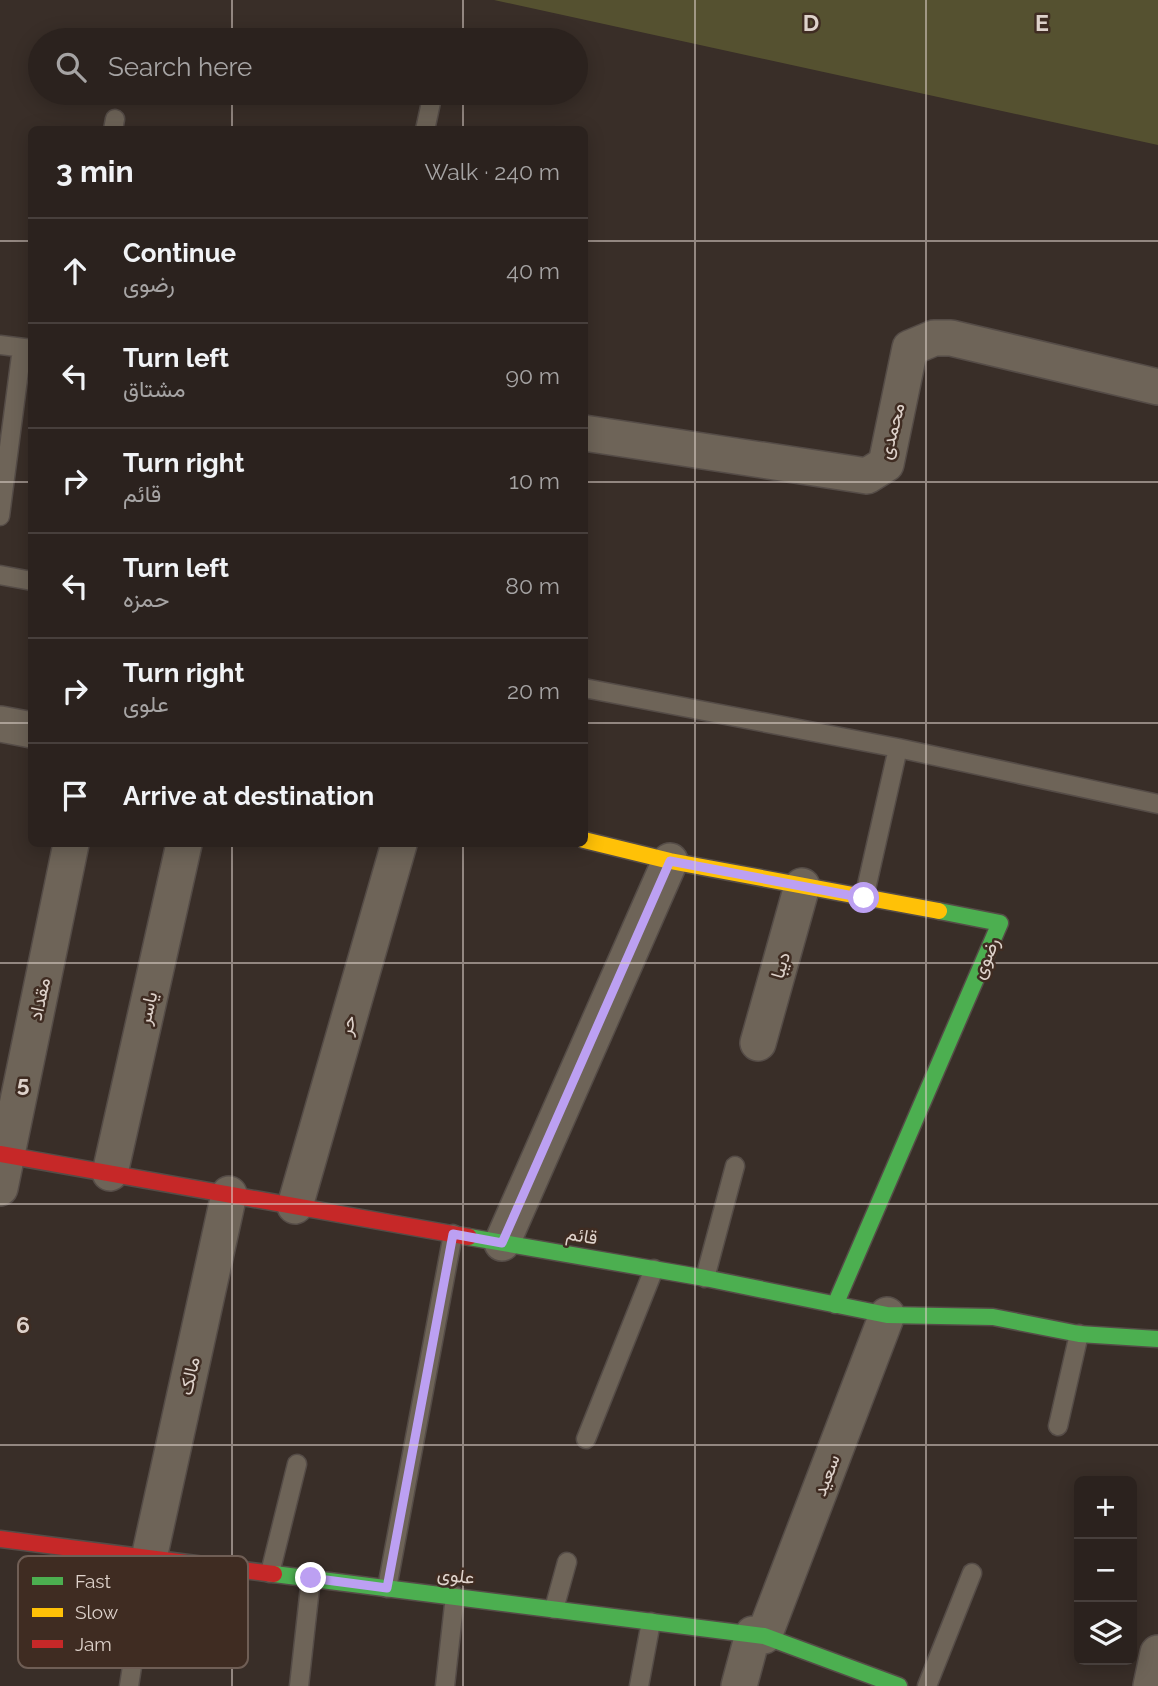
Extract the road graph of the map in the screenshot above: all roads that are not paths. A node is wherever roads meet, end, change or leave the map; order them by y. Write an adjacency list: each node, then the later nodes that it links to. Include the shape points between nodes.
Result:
1 (430, 105): 2 (lane)
2 (426, 126)
3 (0, 345): 4 (lane)
4 (27, 349): 7 (lane)
5 (1158, 387): 6 (street, محمدی, via 951,338 934,338 910,348 886,464 867,476)
6 (588, 434)
7 (0, 516)
8 (0, 575): 9 (lane)
9 (28, 581)
10 (588, 689): 13 (lane)
11 (0, 724): 12 (street)
12 (28, 729)
13 (898, 748): 14 (lane); 21 (lane)
14 (1158, 804)
15 (588, 841): 19 (street, رضوی)
16 (70, 847): 23 (street, مقداد)
17 (183, 847): 25 (street, یاسر)
18 (397, 847): 27 (street, حر)
19 (670, 861): 20 (street, رضوی); 29 (street)
20 (802, 886): 21 (street, رضوی); 22 (street, دیبا)
21 (864, 898): 32 (street, رضوی, via 1000,923)
22 (758, 1043)
23 (2, 1166): 25 (street, قائم)
24 (734, 1166): 31 (lane)
25 (110, 1173): 26 (street, قائم)
26 (229, 1194): 27 (street, قائم); 41 (street, مالک)
27 (295, 1206): 28 (street, قائم)
28 (453, 1234): 29 (street, قائم); 47 (lane)
29 (502, 1243): 30 (street, قائم)
30 (654, 1269): 31 (street, قائم); 37 (lane)
31 (705, 1279): 32 (street, قائم)
32 (835, 1305): 33 (street, قائم)
33 (887, 1315): 34 (street, قائم, via 993,1317); 51 (street, سعید)
34 (1079, 1335): 35 (street, قائم); 36 (lane)
35 (1158, 1339)
36 (1058, 1426)
37 (586, 1439)
38 (297, 1464): 44 (lane)
39 (0, 1539): 40 (street, علوی)
40 (133, 1556)
41 (149, 1556)
42 (567, 1562): 49 (lane)
43 (248, 1570): 44 (street, علوی)
44 (270, 1573): 46 (street, علوی)
45 (972, 1573): 60 (lane)
46 (311, 1578): 47 (street, علوی); 55 (lane)
47 (387, 1588): 48 (street, علوی)
48 (455, 1596): 49 (street, علوی); 56 (lane)
49 (554, 1609): 50 (street, علوی)
50 (651, 1622): 51 (street, علوی); 57 (lane)
51 (759, 1635): 58 (street, سعید); 59 (street, علوی)
52 (1158, 1653): 61 (street)
53 (132, 1668): 54 (lane)
54 (129, 1686)
55 (299, 1686)
56 (445, 1686)
57 (639, 1686)
58 (739, 1686)
59 (900, 1686)
60 (927, 1686)
61 (1151, 1686)

